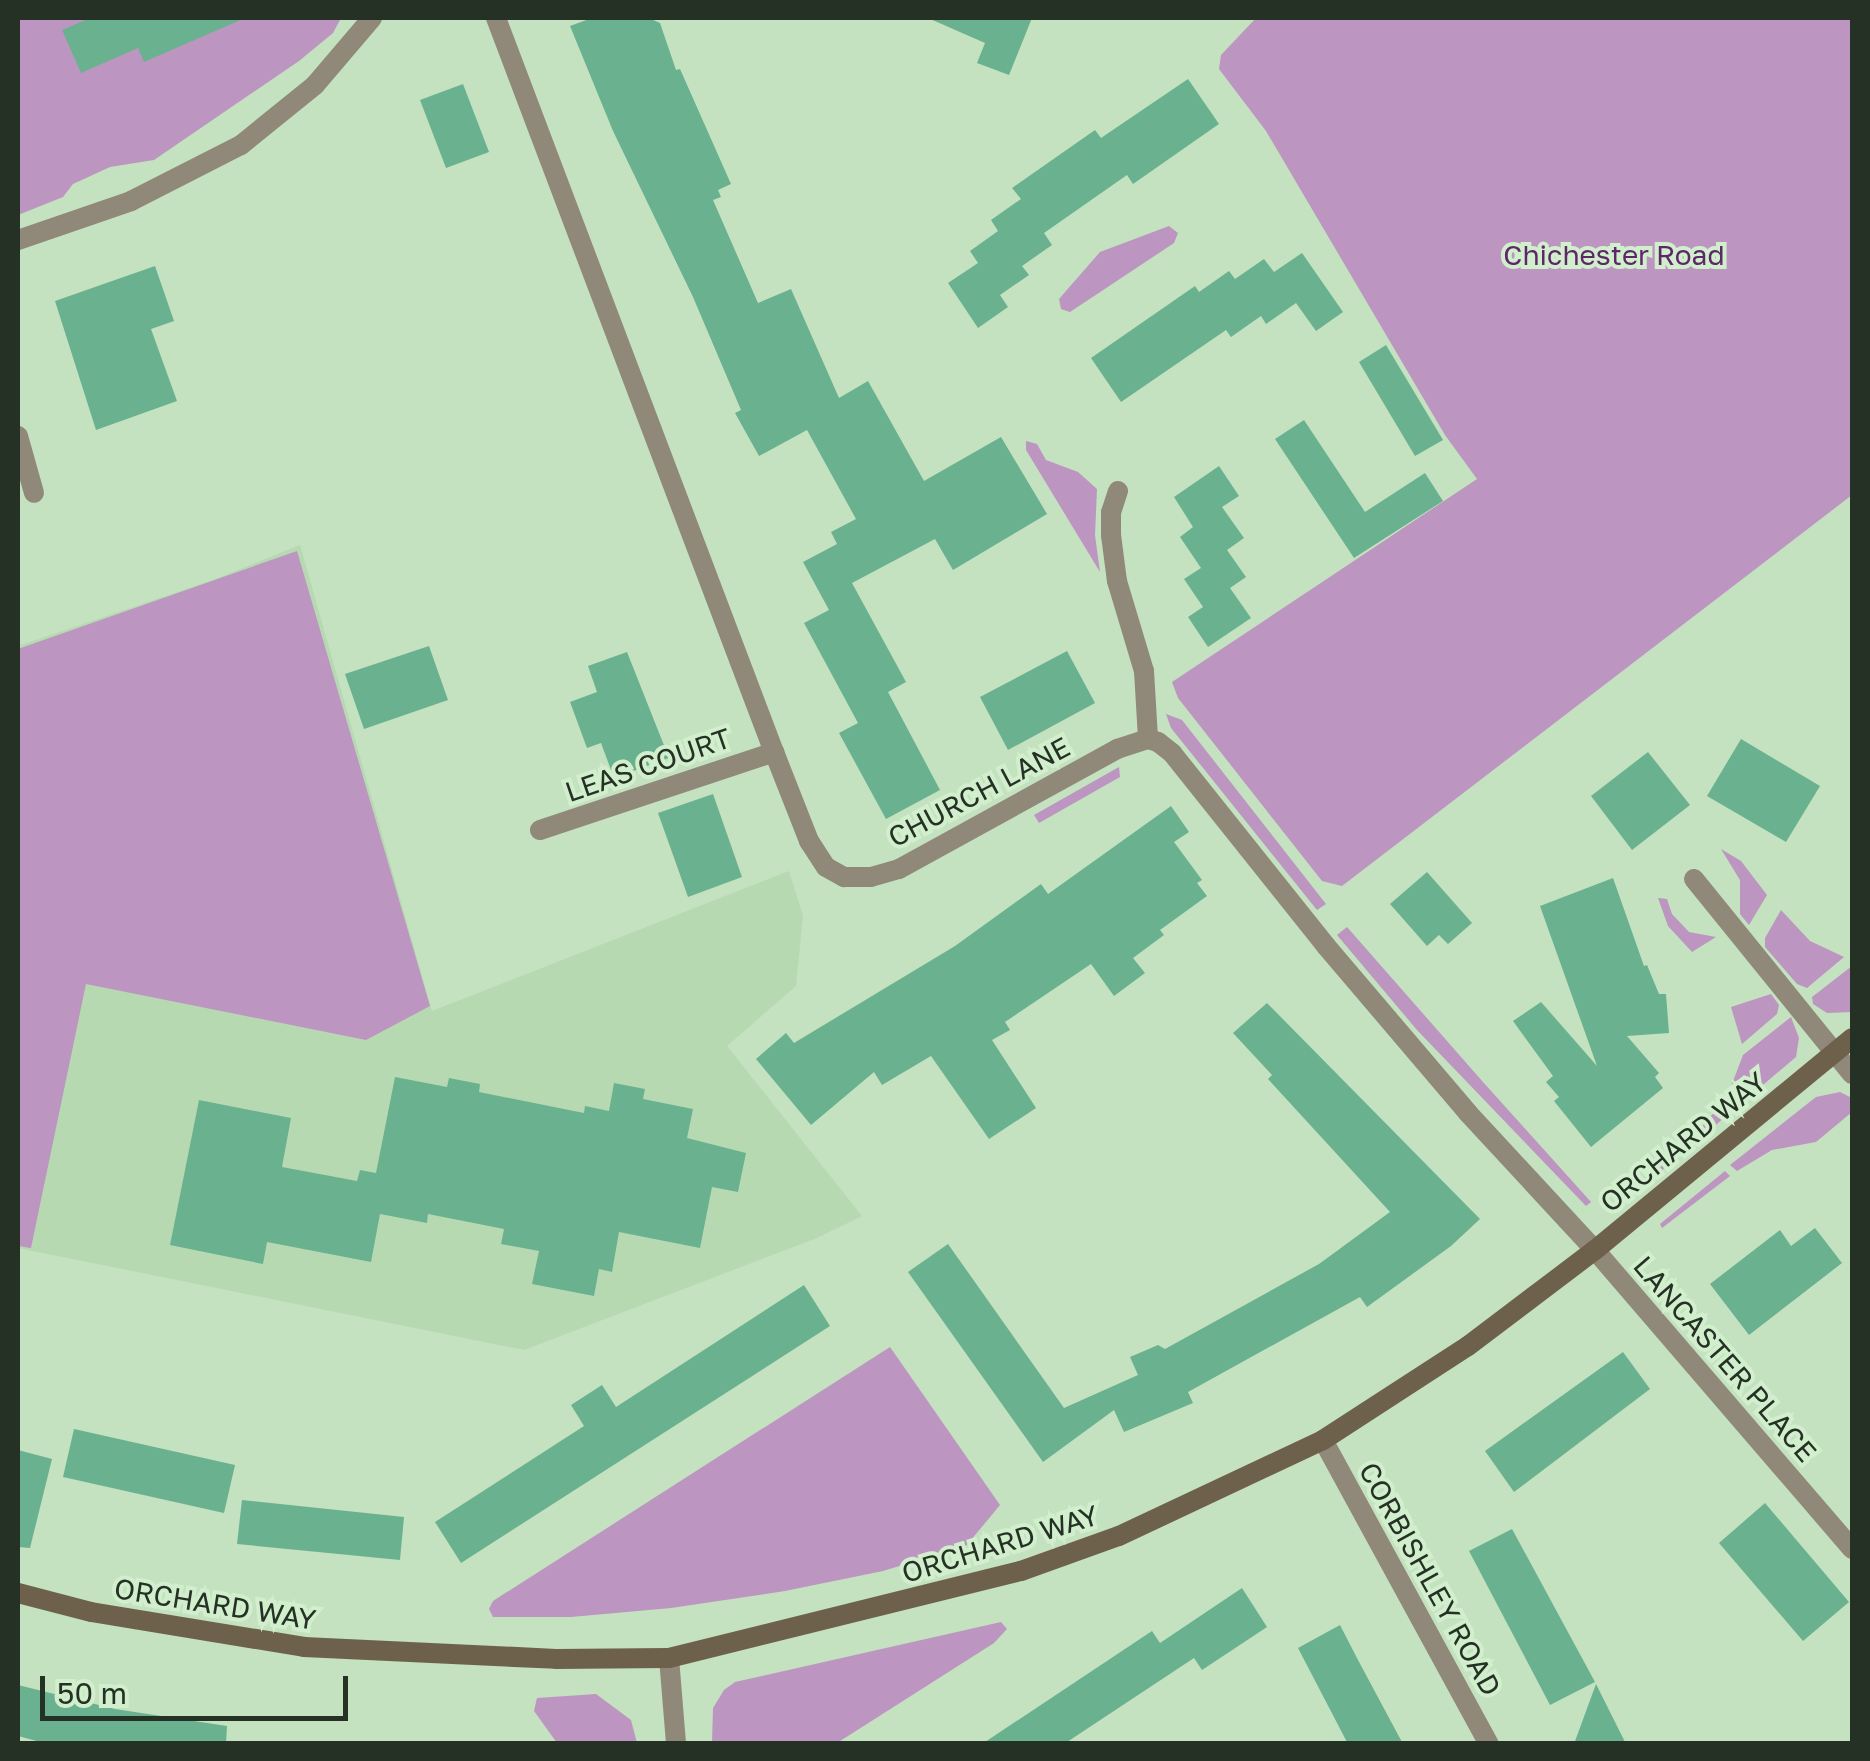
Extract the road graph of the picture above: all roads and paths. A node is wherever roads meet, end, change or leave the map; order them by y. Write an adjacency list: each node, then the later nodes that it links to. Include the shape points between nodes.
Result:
1 (372, 18): 3 (street, via 316,85 241,145 131,201)
2 (496, 18): 8 (street, CHURCH LANE)
3 (18, 240)
4 (18, 436): 6 (street)
5 (1118, 491): 7 (street, via 1111,535 1144,672)
6 (34, 493)
7 (1148, 739): 8 (street, CHURCH LANE, via 1117,749 929,854 871,877 844,877 826,867); 14 (street, via 1172,752 1442,1082)
8 (774, 752): 9 (street, LEAS COURT)
9 (540, 830)
10 (1694, 879): 12 (street)
11 (1852, 1038): 12 (street, ORCHARD WAY)
12 (1835, 1053): 13 (street); 14 (street, ORCHARD WAY)
13 (1852, 1074)
14 (1595, 1250): 15 (street, ORCHARD WAY, via 1468,1346); 16 (street, LANCASTER PLACE)
15 (1323, 1440): 18 (street, ORCHARD WAY, via 1048,1563); 20 (street, CORBISHLEY ROAD)
16 (1852, 1549)
17 (18, 1593): 18 (street, ORCHARD WAY, via 304,1648)
18 (669, 1658): 19 (street)
19 (676, 1744)
20 (1489, 1744)

